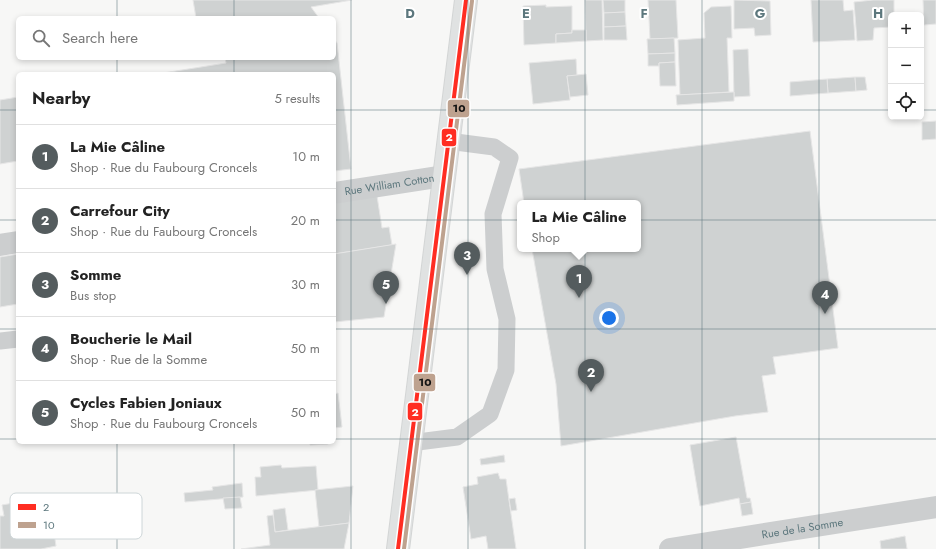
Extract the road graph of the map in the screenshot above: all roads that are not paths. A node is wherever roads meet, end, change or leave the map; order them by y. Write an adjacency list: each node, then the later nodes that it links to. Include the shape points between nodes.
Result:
1 (466, 0): 2 (main road)
2 (448, 141): 3 (main road); 9 (lane, via 494,147 510,158 493,214 495,269 507,320 506,370 490,414 457,437)
3 (444, 176): 4 (street, Rue William Cotton); 9 (main road)
4 (336, 193)
5 (16, 242): 6 (street)
6 (0, 245)
7 (16, 339): 8 (lane)
8 (0, 341)
9 (410, 443): 11 (main road)
10 (936, 507): 12 (street, Rue de la Somme)
11 (398, 549)
12 (670, 549)

